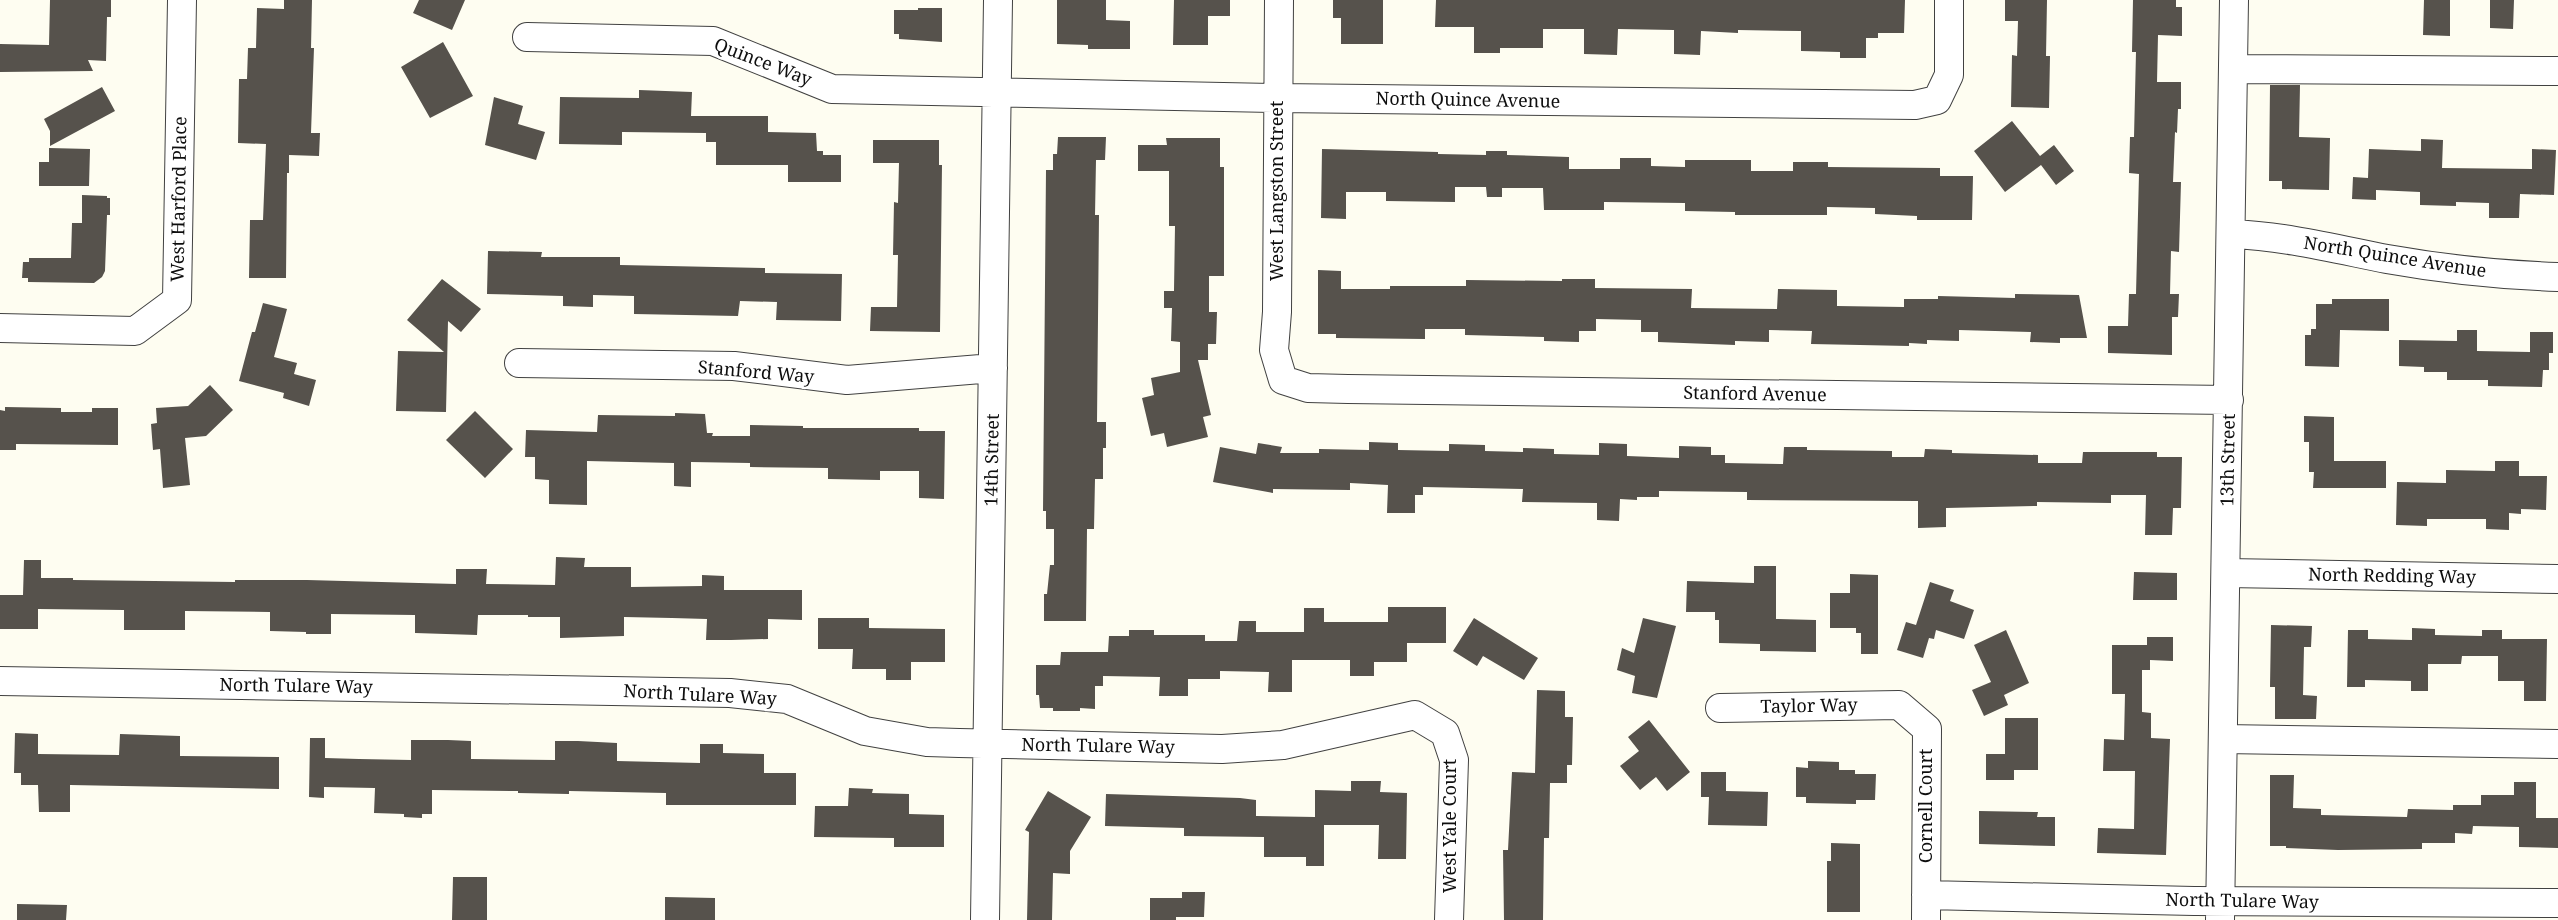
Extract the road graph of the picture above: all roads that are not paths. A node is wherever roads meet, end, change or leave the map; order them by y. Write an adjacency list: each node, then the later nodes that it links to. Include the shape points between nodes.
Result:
1 (182, 0): 13 (street, West Harford Place, via 177,300 135,332)
2 (998, 0): 9 (street, 14th Street)
3 (1279, 0): 10 (street, West Langston Street)
4 (1949, 0): 10 (street, North Quince Avenue, via 1949,75 1937,100 1915,105)
5 (2234, 0): 7 (street, 13th Street)
6 (527, 37): 9 (street, Quince Way, via 713,41 832,89)
7 (2233, 69): 8 (street); 11 (street, 13th Street)
8 (2558, 71)
9 (998, 93): 10 (street, North Quince Avenue); 15 (street, 14th Street)
10 (1277, 98): 16 (street, West Langston Street, via 1277,312 1274,350)
11 (2232, 234): 12 (street, North Quince Avenue, via 2260,234 2390,259 2508,275); 17 (street, 13th Street)
12 (2558, 277)
13 (0, 328)
14 (519, 363): 15 (street, Stanford Way, via 734,366 847,380)
15 (993, 368): 25 (street, 14th Street)
16 (1283, 380): 17 (street, Stanford Avenue, via 1308,388 1348,389)
17 (2229, 400): 18 (street, 13th Street)
18 (2226, 572): 19 (street, North Redding Way); 24 (street, 13th Street)
19 (2558, 579)
20 (0, 681): 25 (street, North Tulare Way, via 730,693 787,699 865,731 926,742)
21 (1899, 704): 22 (street, Taylor Way); 28 (street, Cornell Court, via 1926,729)
22 (1720, 708)
23 (1445, 734): 25 (street, North Tulare Way, via 1415,715 1275,745 1222,748); 31 (street, West Yale Court, via 1454,760)
24 (2223, 738): 26 (street); 29 (street, 13th Street)
25 (988, 744): 30 (street, 14th Street)
26 (2558, 744)
27 (2558, 904): 29 (street, North Tulare Way)
28 (1926, 908): 29 (street, North Tulare Way)
29 (2220, 910)
30 (985, 920)
31 (1449, 920)

